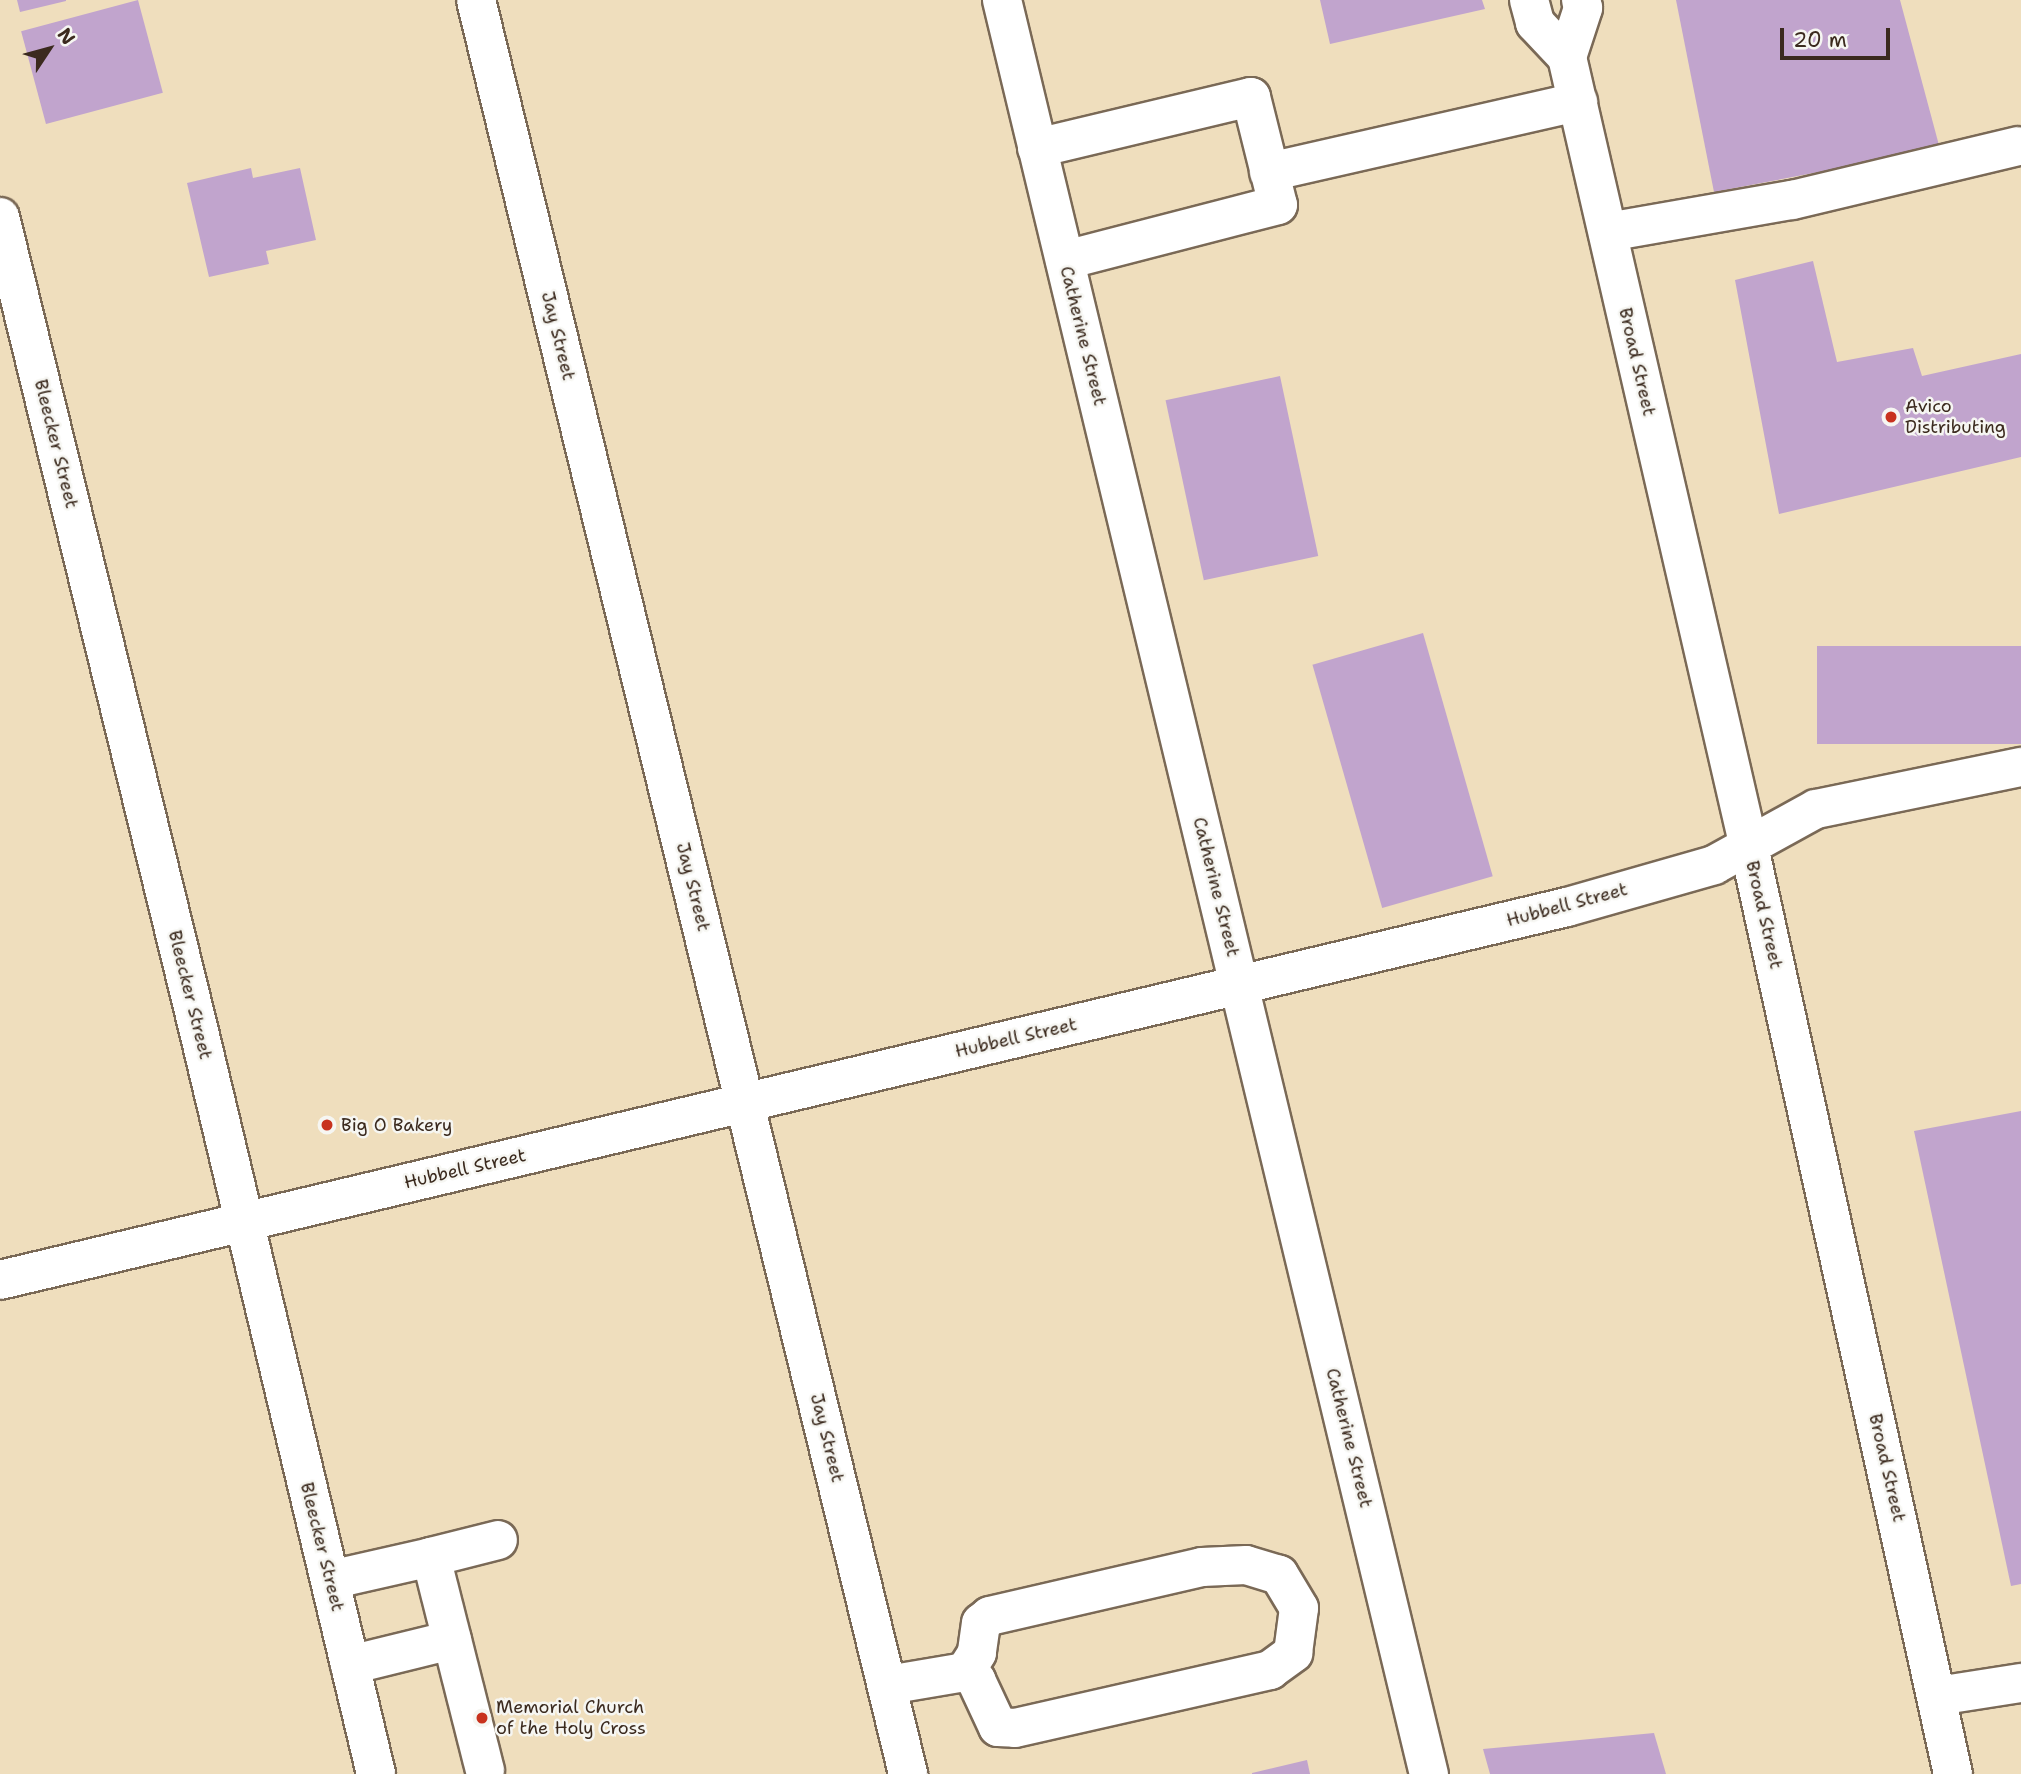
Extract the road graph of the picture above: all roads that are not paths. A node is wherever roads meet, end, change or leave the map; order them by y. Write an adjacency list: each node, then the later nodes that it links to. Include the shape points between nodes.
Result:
1 (476, 0): 16 (street, Jay Street)
2 (1002, 0): 8 (street, Catherine Street)
3 (1530, 0): 5 (street, Broad Street, via 1535,23)
4 (1581, 0): 5 (street, via 1583,8)
5 (1567, 57): 6 (street, Broad Street)
6 (1578, 102): 9 (street); 11 (street, Broad Street)
7 (2018, 146): 11 (street, via 1792,200)
8 (1037, 148): 9 (street, via 1251,97); 12 (street, Catherine Street)
9 (1269, 172): 12 (street, via 1278,205)
10 (0, 217): 17 (street, Bleecker Street)
11 (1608, 232): 14 (street, Broad Street)
12 (1065, 260): 15 (street, Catherine Street)
13 (2021, 767): 14 (street, Hubbell Street, via 1816,809)
14 (1749, 847): 15 (street, Hubbell Street, via 1714,865 1567,906); 27 (street, Broad Street)
15 (1240, 984): 16 (street, Hubbell Street); 31 (street, Catherine Street)
16 (746, 1102): 17 (street, Hubbell Street); 26 (street, Jay Street)
17 (243, 1222): 18 (street, Hubbell Street); 21 (street, Bleecker Street)
18 (0, 1280)
19 (498, 1540): 20 (street)
20 (431, 1558): 21 (street); 22 (street)
21 (330, 1580): 23 (street, Bleecker Street)
22 (452, 1640): 23 (street); 28 (street)
23 (350, 1665): 29 (street, Bleecker Street)
24 (965, 1672): 24 (street, via 976,1680 998,1727 1015,1728 1270,1670 1293,1653 1299,1608 1279,1575 1246,1565 1202,1567 990,1616 981,1623 977,1653); 26 (street)
25 (2021, 1683): 27 (street)
26 (888, 1685): 30 (street, Jay Street)
27 (1937, 1696): 32 (street, Broad Street)
28 (485, 1770)
29 (376, 1774)
30 (908, 1774)
31 (1429, 1774)
32 (1953, 1774)

